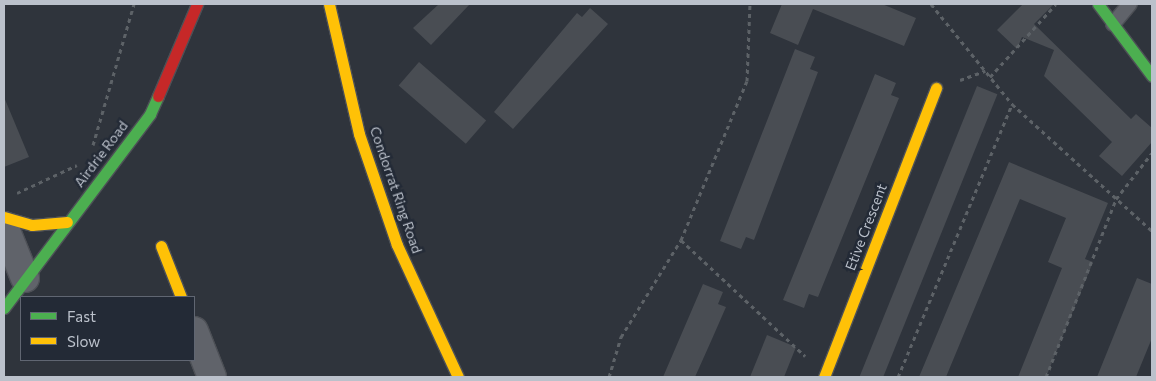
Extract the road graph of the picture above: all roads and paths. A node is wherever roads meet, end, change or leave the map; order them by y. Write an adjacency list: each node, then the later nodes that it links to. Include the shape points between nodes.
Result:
1 (134, 4): 14 (path)
2 (197, 4): 20 (street, Airdrie Road, via 150,114)
3 (329, 4): 31 (street, Condorrat Ring Road, via 359,134 397,245)
4 (750, 4): 23 (path, via 747,81)
5 (931, 4): 11 (path)
6 (1056, 4): 11 (path)
7 (1098, 4): 9 (street)
8 (1130, 4): 9 (lane)
9 (1113, 24): 10 (street)
10 (1152, 76)
11 (990, 77): 13 (path)
12 (936, 88): 29 (street, Etive Crescent)
13 (1012, 104): 18 (path); 33 (path)
14 (92, 148)
15 (1152, 153): 18 (path)
16 (81, 161): 17 (path, via 71,170)
17 (11, 196)
18 (1116, 198): 22 (path); 34 (path)
19 (4, 218): 20 (street, via 32,225)
20 (67, 222): 25 (street, Airdrie Road)
21 (4, 226): 25 (street)
22 (1152, 231)
23 (681, 240): 29 (path); 32 (path, via 621,337)
24 (161, 246): 26 (street)
25 (26, 278): 27 (street, Airdrie Road)
26 (181, 296)
27 (4, 308)
28 (195, 333): 30 (street)
29 (825, 376)
30 (212, 377)
31 (458, 377)
32 (609, 377)
33 (898, 377)
34 (1046, 377)

